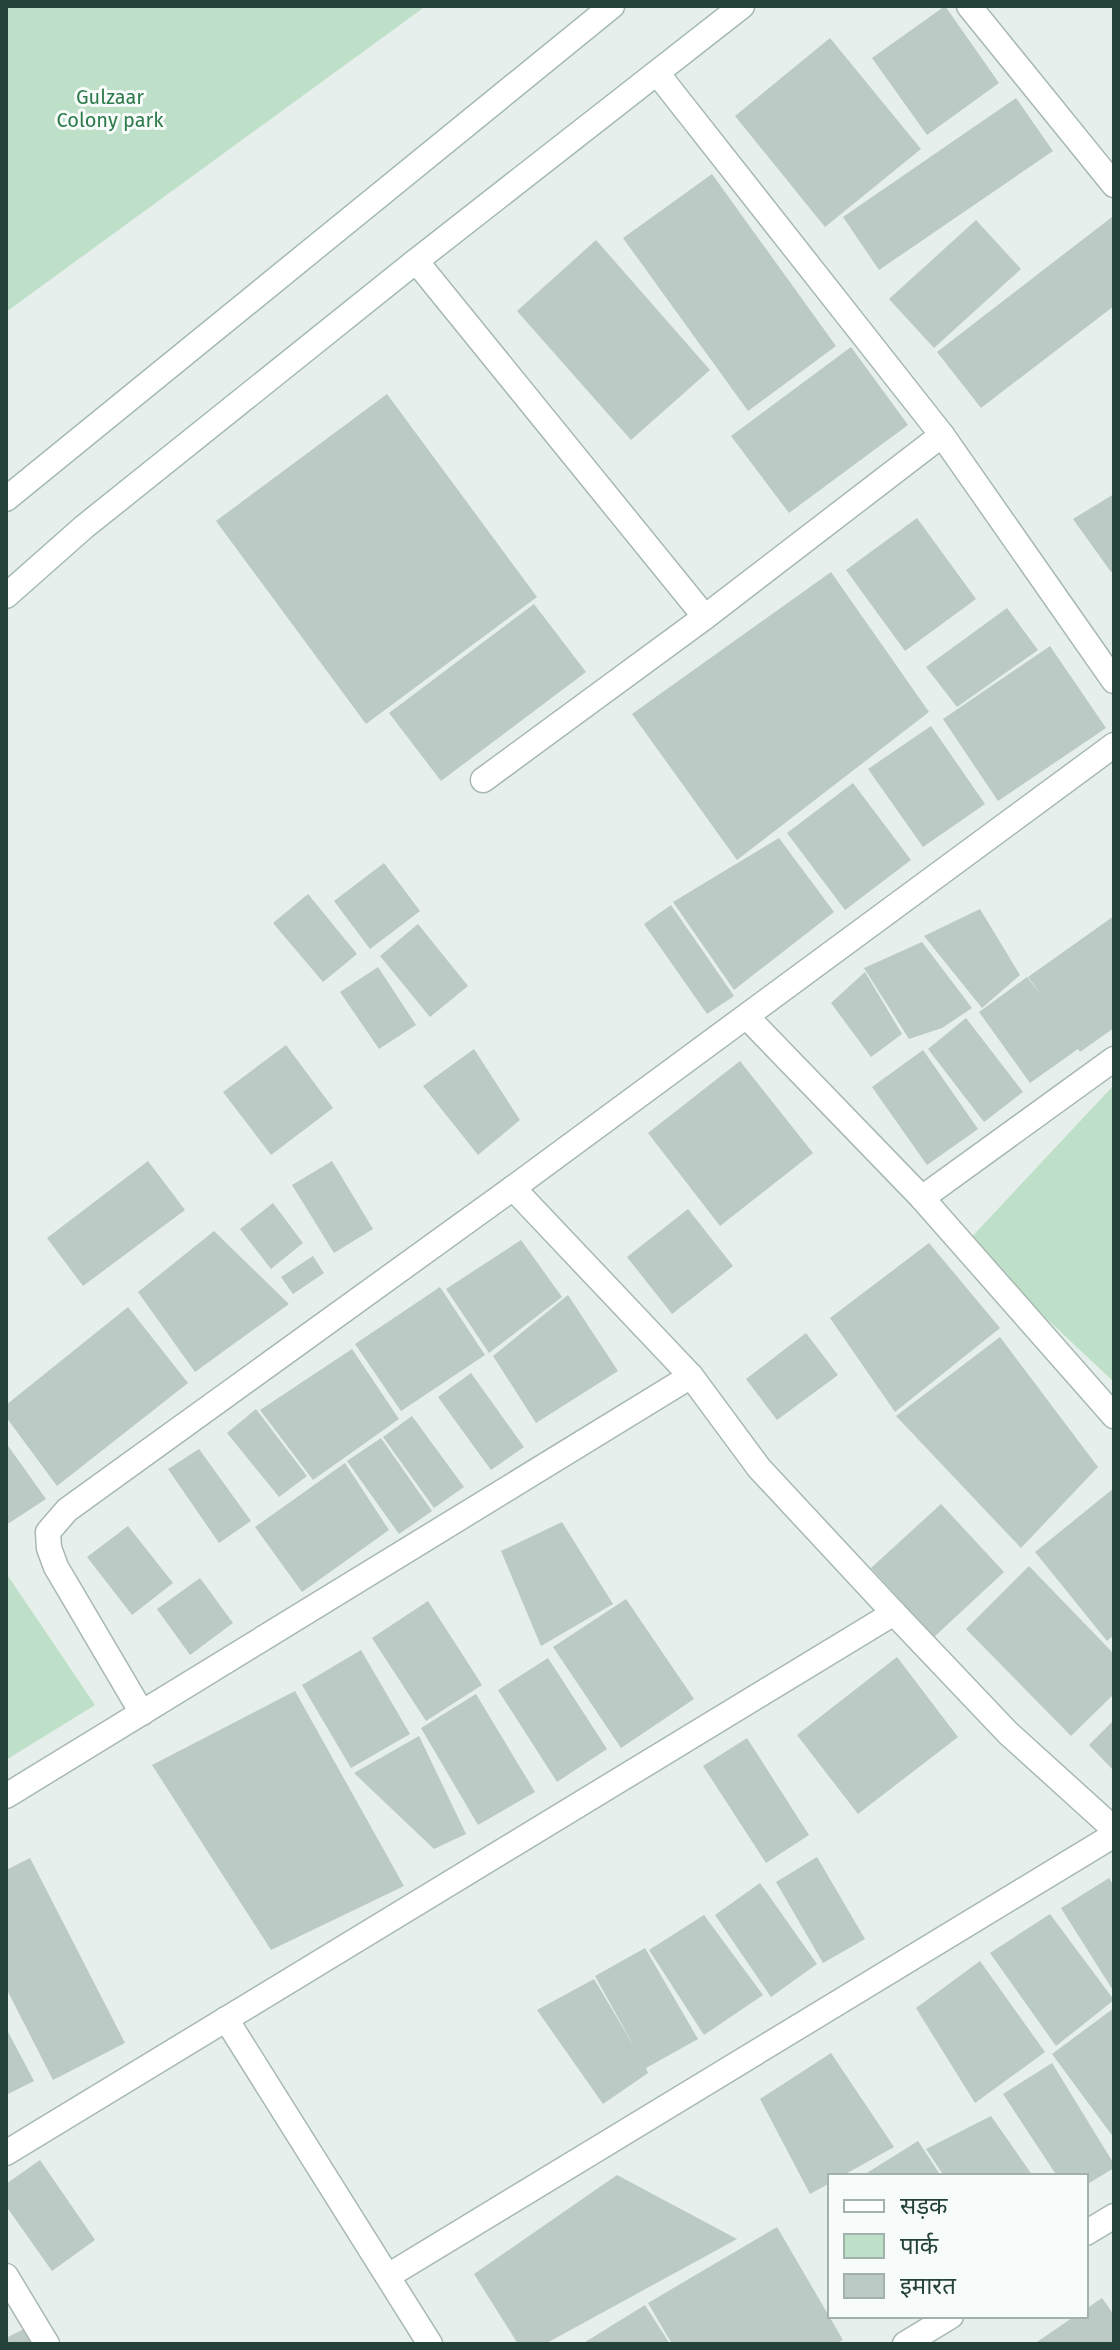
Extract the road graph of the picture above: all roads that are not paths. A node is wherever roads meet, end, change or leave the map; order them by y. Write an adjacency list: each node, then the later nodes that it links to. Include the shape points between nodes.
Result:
1 (612, 6): 8 (street)
2 (742, 6): 4 (street)
3 (969, 6): 5 (street)
4 (657, 73): 6 (street); 7 (street)
5 (1114, 185)
6 (416, 261): 9 (street, via 84,527); 10 (street)
7 (942, 435): 10 (street); 11 (street)
8 (6, 499)
9 (6, 596)
10 (705, 617): 13 (street)
11 (1114, 681)
12 (1114, 745): 14 (street)
13 (483, 780)
14 (747, 1017): 16 (street); 17 (street)
15 (1114, 1059): 17 (street)
16 (513, 1188): 18 (street); 21 (street, via 67,1510 48,1532 56,1567)
17 (922, 1198): 19 (street)
18 (691, 1376): 20 (street, via 759,1468); 21 (street)
19 (1114, 1415)
20 (894, 1613): 23 (street, via 1008,1733); 24 (street)
21 (142, 1713): 22 (street)
22 (6, 1796)
23 (1114, 1832): 29 (street)
24 (226, 2019): 25 (street); 29 (street)
25 (6, 2153)
26 (1114, 2216): 27 (street)
27 (1088, 2232)
28 (6, 2276): 31 (street)
29 (388, 2276): 32 (street)
30 (948, 2318): 33 (street)
31 (47, 2344)
32 (430, 2344)
33 (905, 2344)

